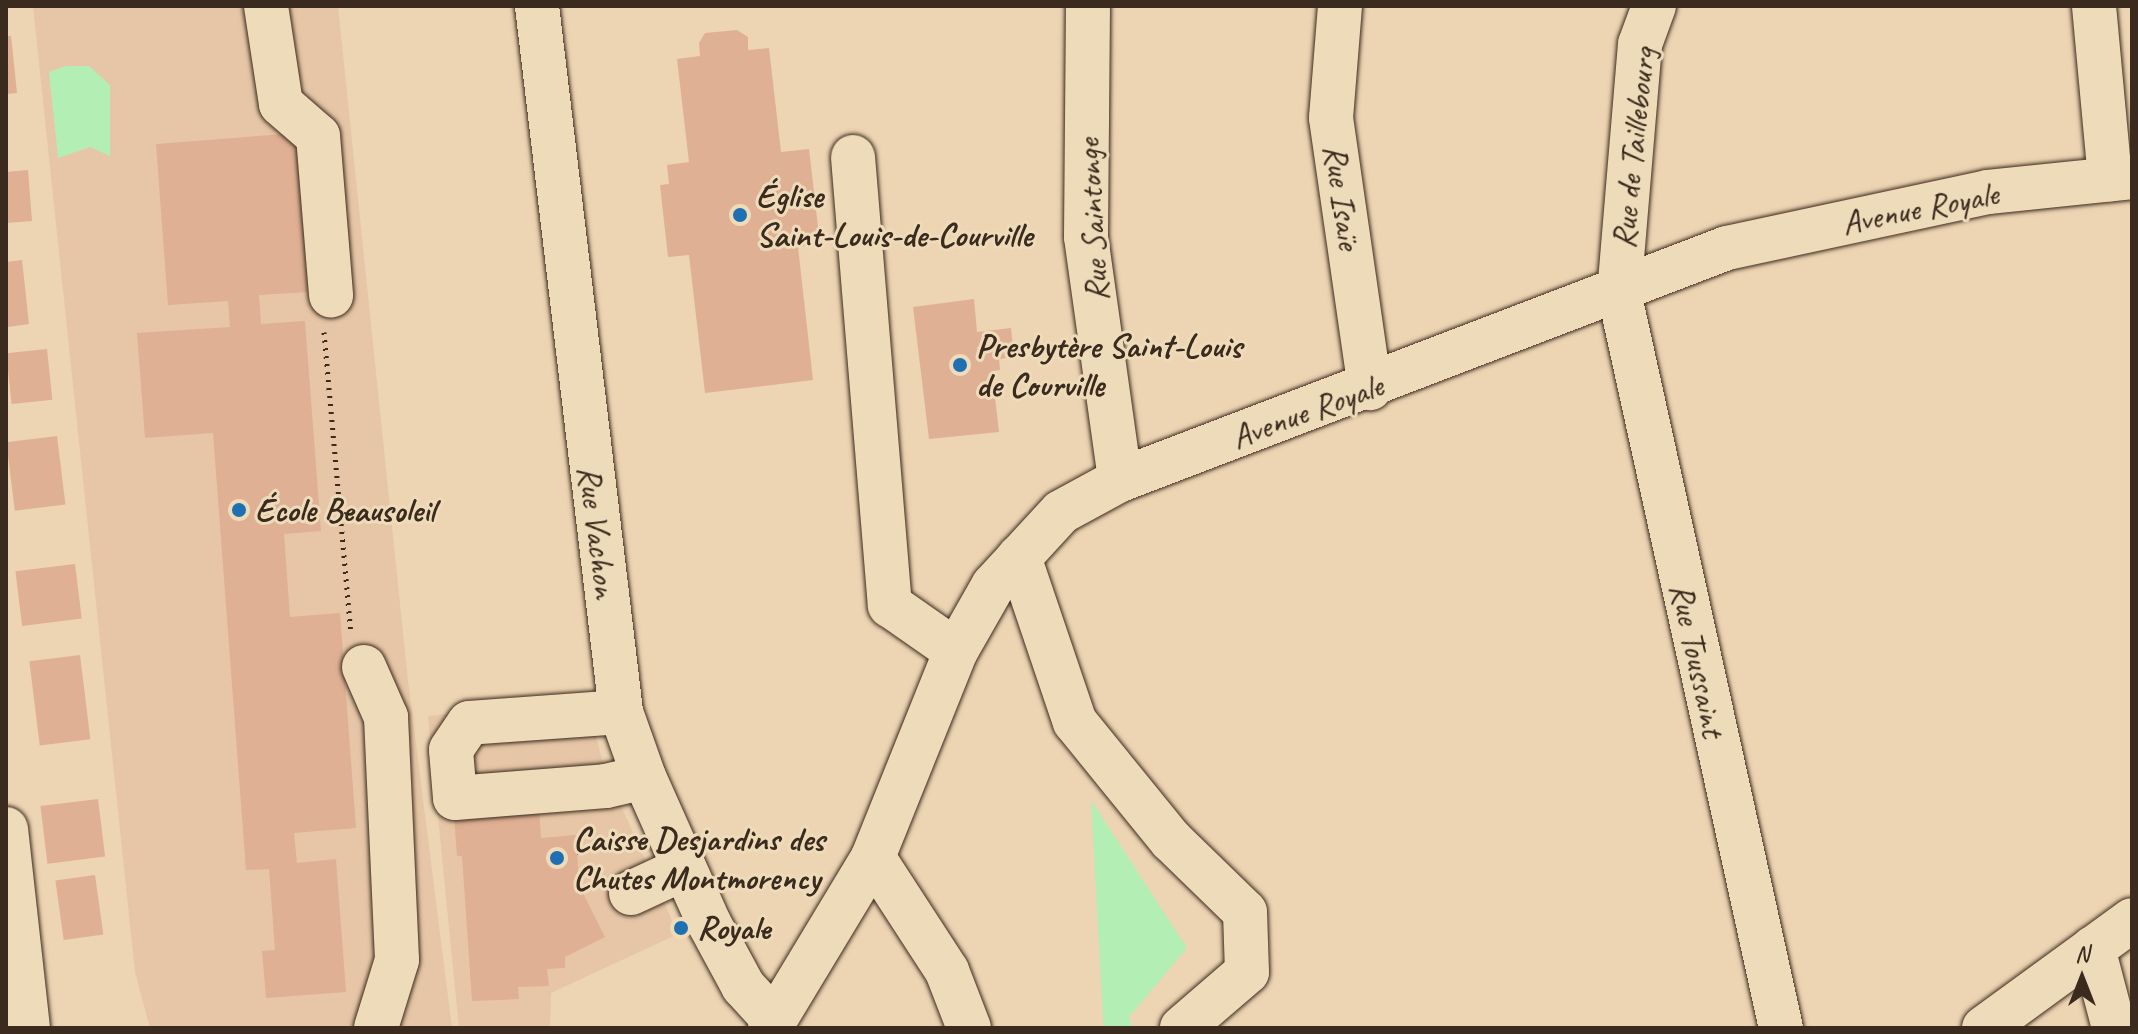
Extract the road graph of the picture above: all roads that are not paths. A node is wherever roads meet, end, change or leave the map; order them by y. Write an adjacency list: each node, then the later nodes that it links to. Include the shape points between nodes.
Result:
1 (266, 6): 10 (street, via 281,104 318,136)
2 (537, 6): 16 (street, Rue Vachon)
3 (1088, 6): 12 (street, Rue Saintonge, via 1086,237)
4 (1340, 6): 11 (street, Rue Isaïe, via 1331,118)
5 (1654, 6): 9 (street, Rue de Taillebourg, via 1640,44)
6 (2094, 6): 8 (street)
7 (853, 157): 14 (street, via 890,605)
8 (2121, 178): 9 (street, Avenue Royale, via 1988,192 1727,248)
9 (1619, 292): 11 (street, Avenue Royale); 29 (street, Rue Toussaint)
10 (331, 295)
11 (1370, 388): 12 (street, Avenue Royale)
12 (1120, 480): 13 (street, Avenue Royale, via 1061,512)
13 (1019, 557): 14 (street, Avenue Royale, via 993,586); 28 (street, via 1075,722 1171,840 1245,912 1247,972)
14 (956, 651): 19 (street, Avenue Royale)
15 (364, 667): 26 (street, via 386,717 397,960)
16 (621, 712): 17 (street, Rue Vachon); 17 (street, via 469,723 451,750 455,798 606,786)
17 (644, 777): 20 (street, Rue Vachon)
18 (6, 829): 25 (street)
19 (873, 857): 24 (street, Avenue Royale); 27 (street, via 947,971)
20 (683, 869): 21 (street); 24 (street, Rue Vachon, via 743,986)
21 (631, 893)
22 (2132, 920): 23 (street)
23 (2093, 948): 30 (street); 31 (street)
24 (773, 1025)
25 (28, 1028)
26 (376, 1028)
27 (969, 1028)
28 (1182, 1028)
29 (1781, 1028)
30 (1984, 1028)
31 (2114, 1028)

